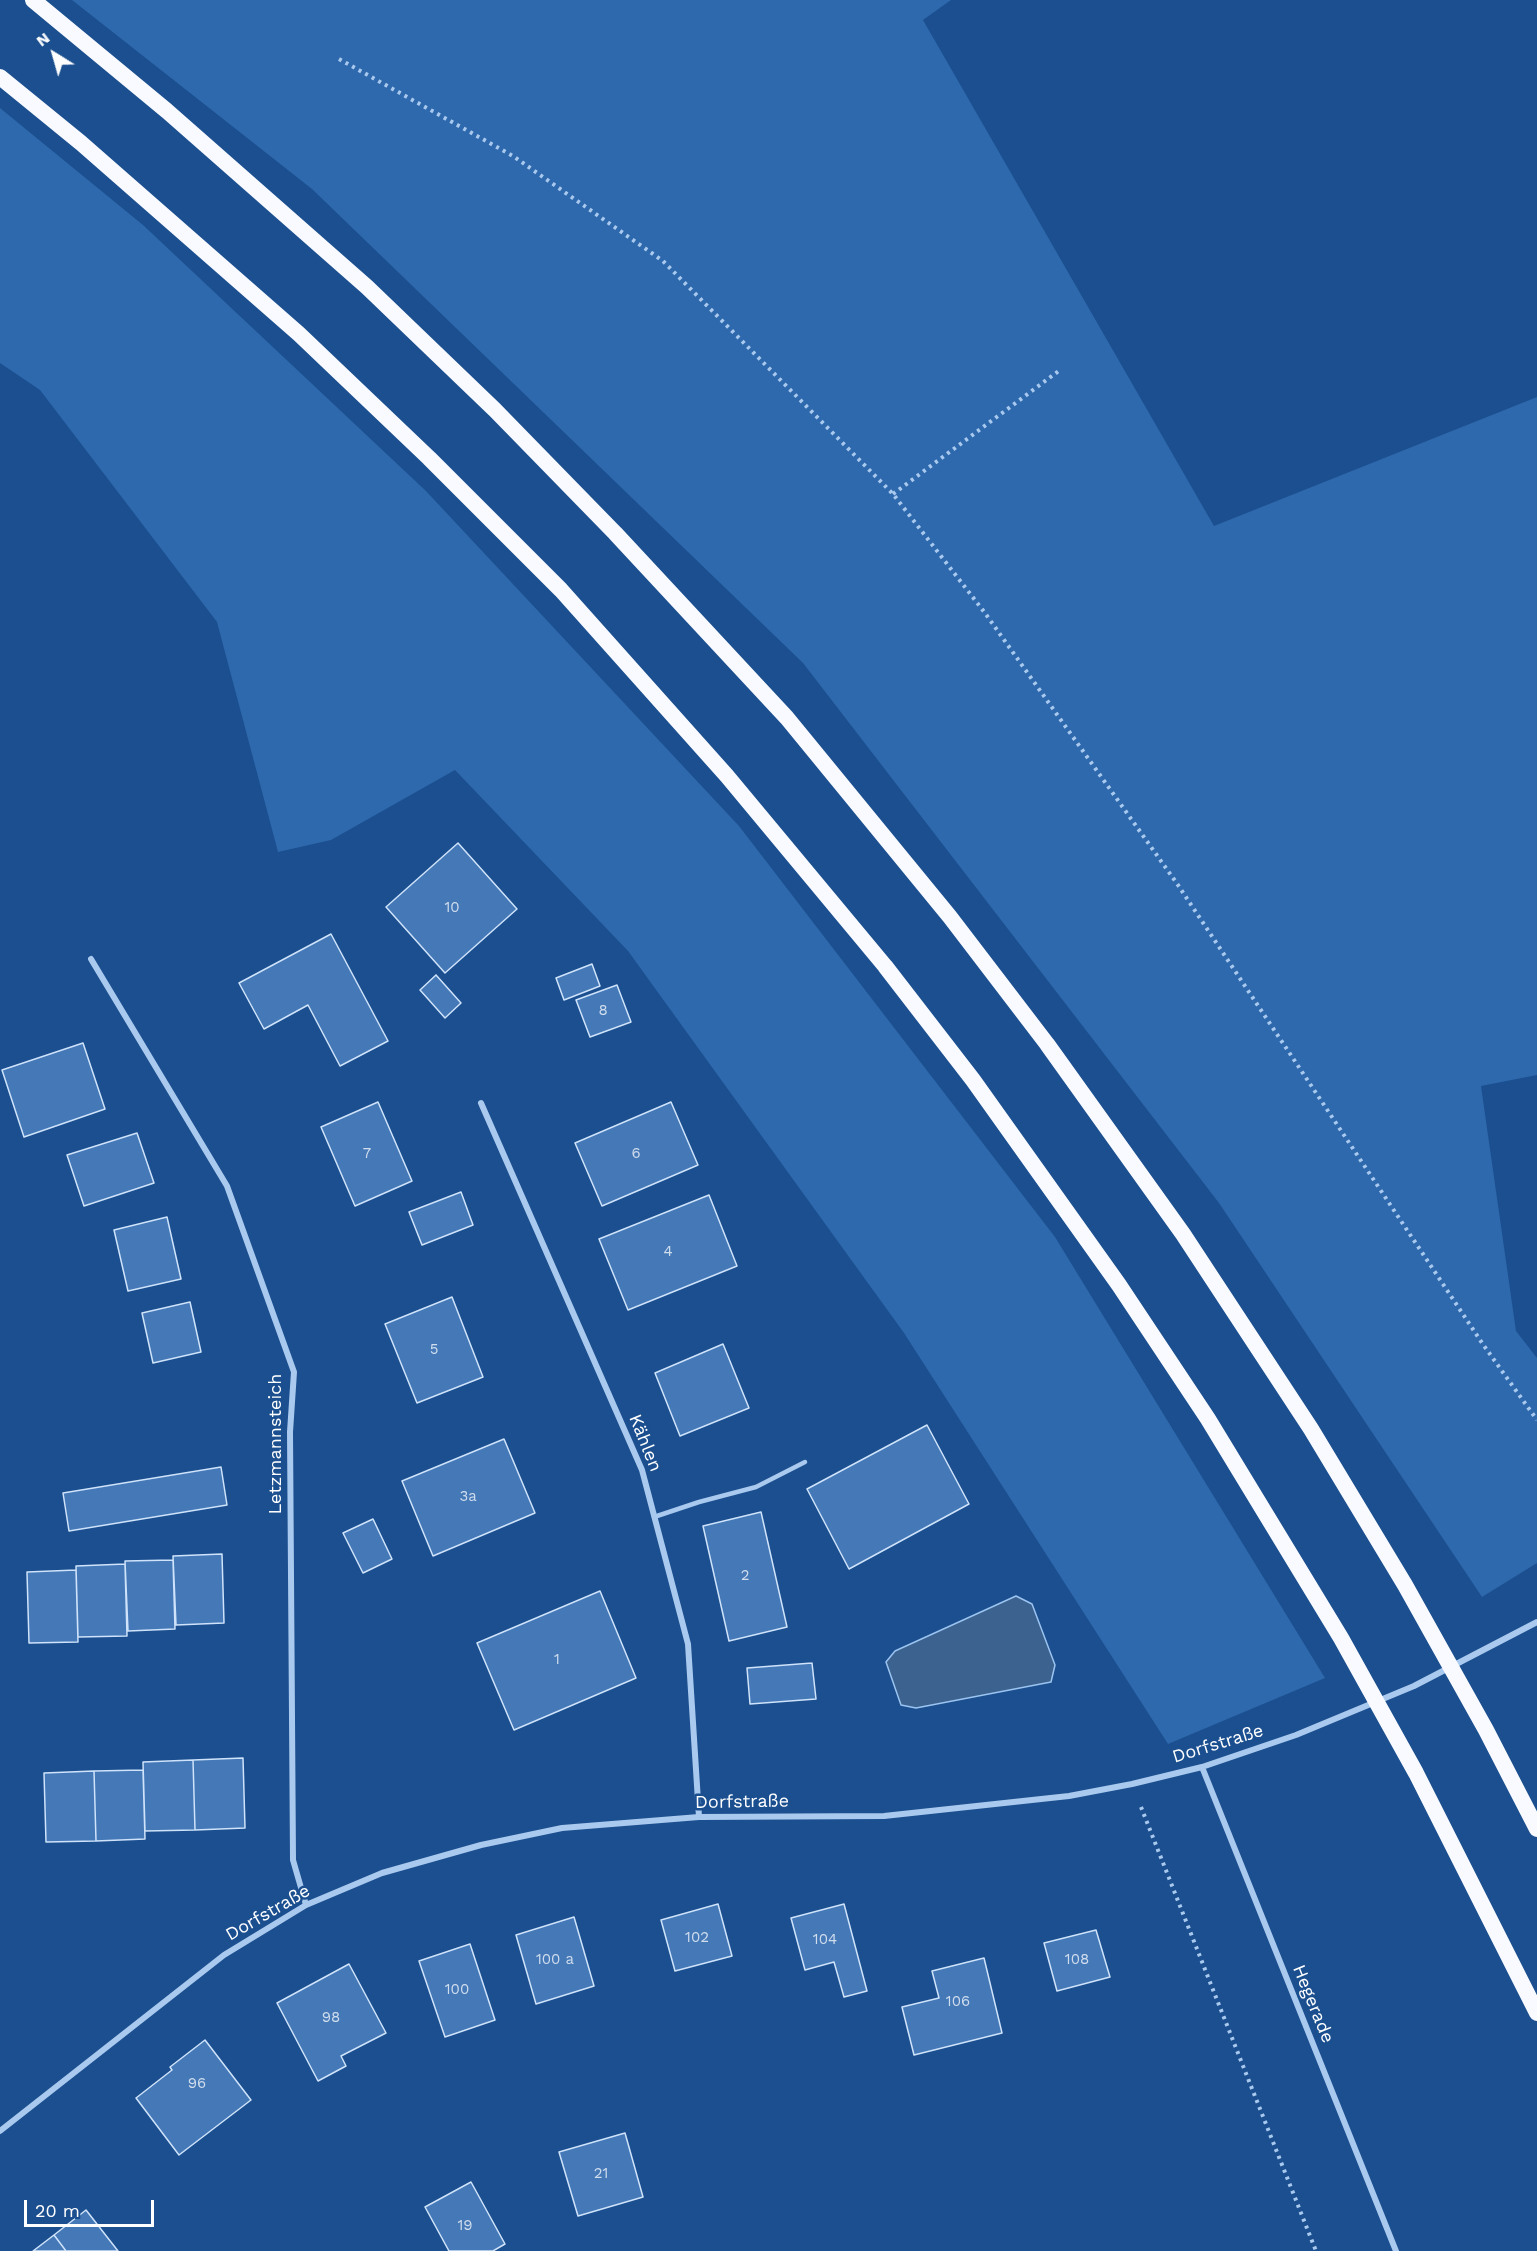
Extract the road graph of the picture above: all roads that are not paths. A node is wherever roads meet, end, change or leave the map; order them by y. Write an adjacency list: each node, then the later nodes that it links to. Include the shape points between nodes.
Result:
1 (33, 0): 10 (highway, via 368,287 615,533 787,718 950,917 1183,1234 1311,1429 1405,1585)
2 (0, 77): 12 (highway, via 81,142 299,334 561,590 727,776 885,966 973,1080 1105,1265 1214,1429 1341,1638 1410,1762)
3 (91, 959): 11 (street, Letzmannsteich, via 227,1186 294,1372 290,1432 293,1860)
4 (481, 1103): 6 (street, Kählen, via 642,1470)
5 (805, 1462): 6 (lane, via 756,1487)
6 (654, 1517): 9 (street, Kählen, via 688,1644)
7 (1536, 1622): 8 (street, Dorfstraße, via 1414,1686 1296,1735)
8 (1202, 1767): 9 (street, Dorfstraße, via 1070,1796 884,1816); 14 (street, Hegerade)
9 (699, 1817): 11 (street, Dorfstraße, via 562,1828 480,1845 382,1873)
10 (1537, 1829)
11 (306, 1905): 13 (street, Dorfstraße, via 224,1955)
12 (1537, 2013)
13 (0, 2131)
14 (1396, 2251)

